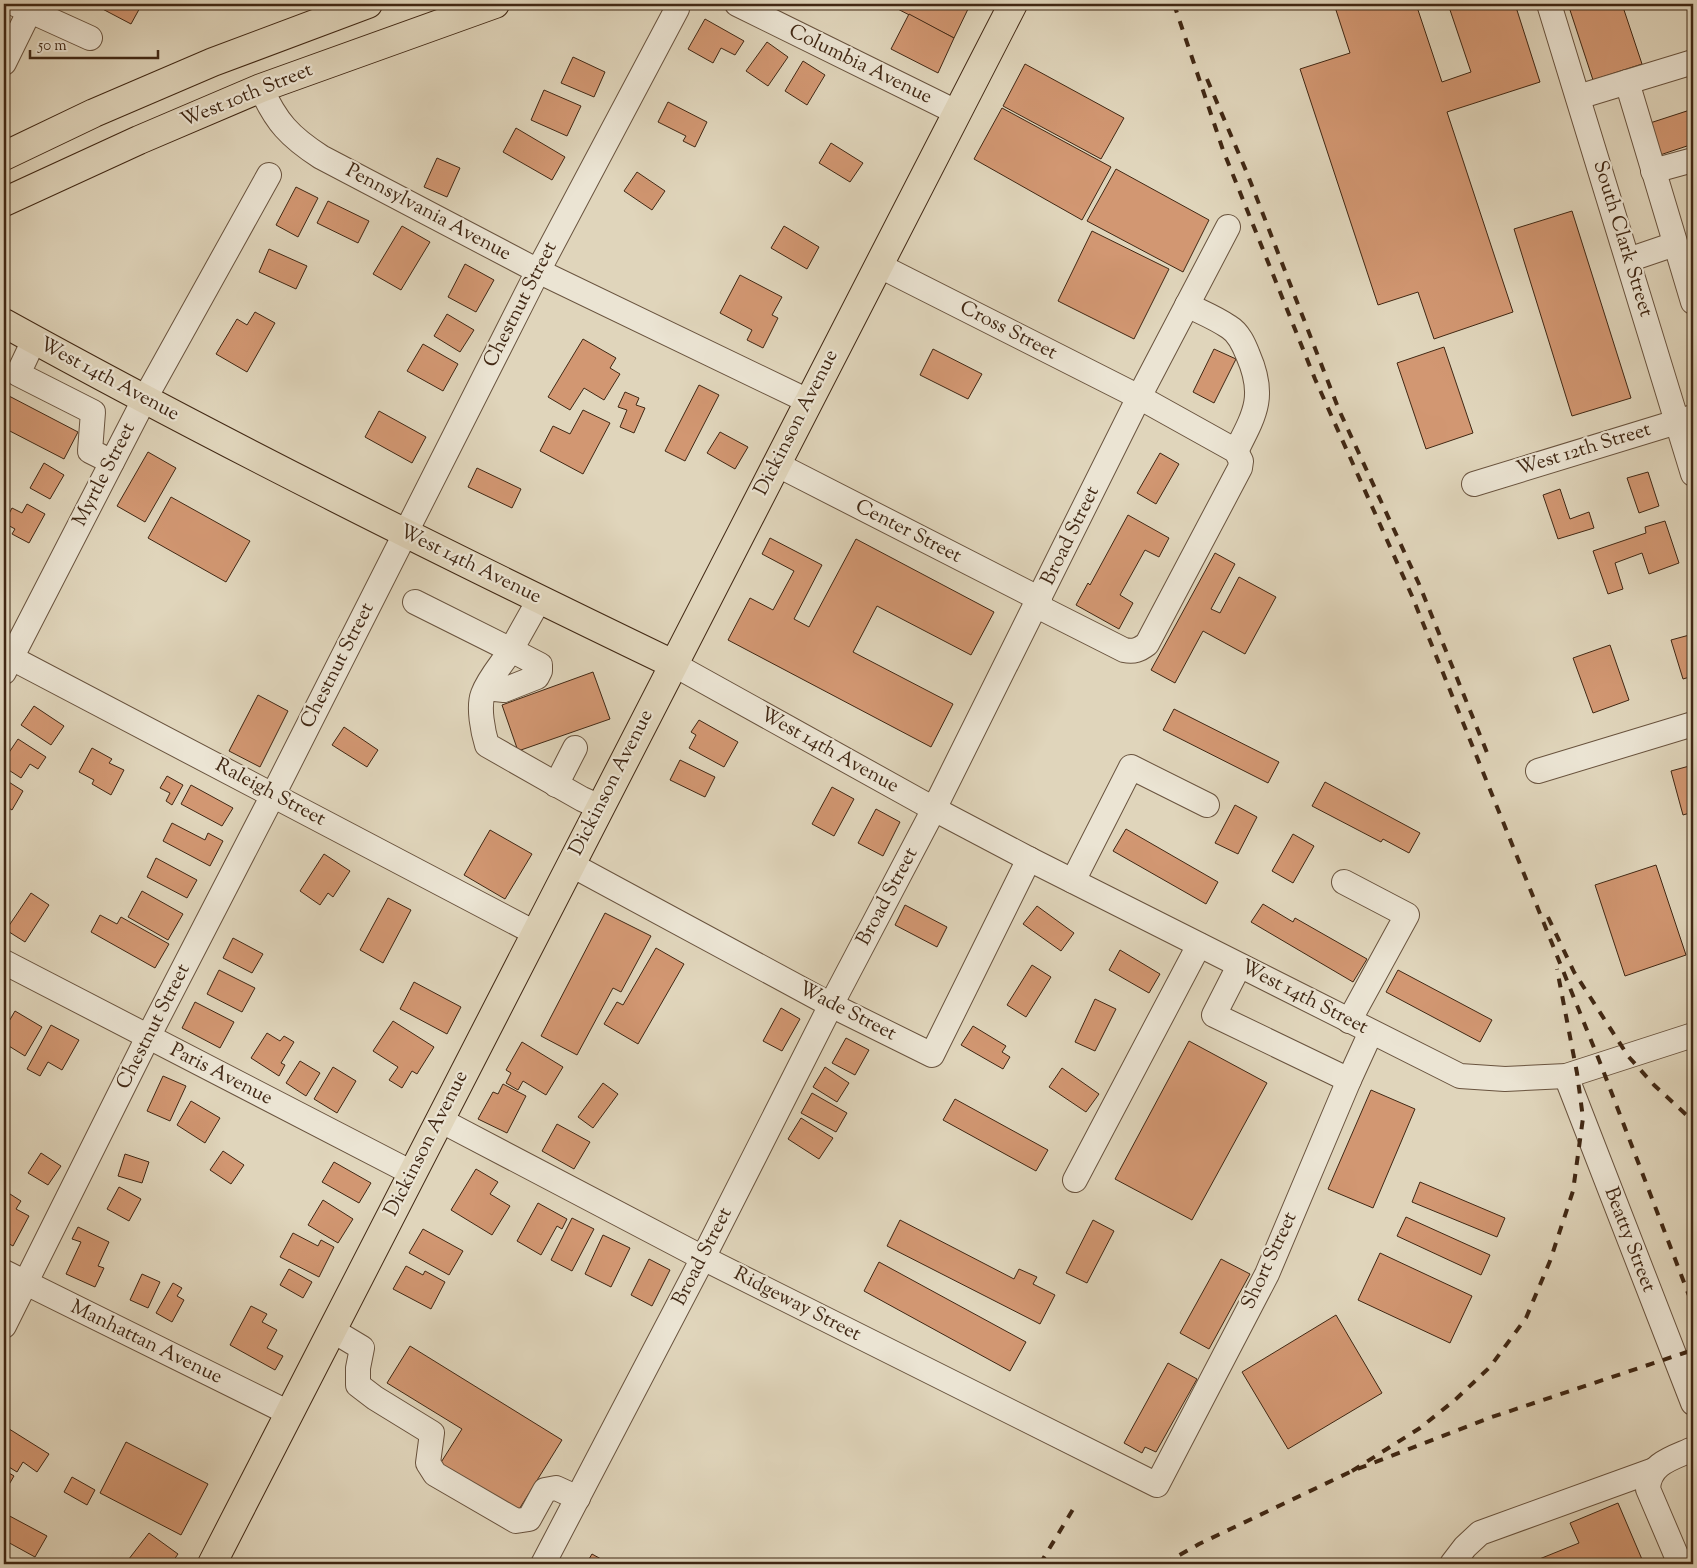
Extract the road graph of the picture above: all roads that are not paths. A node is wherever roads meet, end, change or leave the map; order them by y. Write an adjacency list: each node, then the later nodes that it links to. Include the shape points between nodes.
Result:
1 (368, 4): 15 (main road, via 213,62)
2 (495, 4): 12 (main road, West 10th Street)
3 (738, 4): 14 (street, Columbia Avenue)
4 (1013, 4): 14 (main road, Dickinson Avenue)
5 (1549, 4): 13 (street, South Clark Street)
6 (26, 6): 8 (street); 10 (street)
7 (677, 9): 24 (street, Chestnut Street)
8 (90, 38)
9 (1693, 62): 11 (street)
10 (4, 63)
11 (1627, 82): 13 (street); 17 (street)
12 (261, 88): 19 (main road, West 10th Street); 24 (street, Pennsylvania Avenue, via 270,109 301,144)
13 (1578, 97): 22 (street, South Clark Street)
14 (956, 112): 23 (main road, Dickinson Avenue)
15 (4, 156)
16 (1693, 160): 17 (street)
17 (1653, 171): 21 (street)
18 (269, 175): 30 (street, Myrtle Street)
19 (4, 202)
20 (1228, 227): 26 (street, Broad Street)
21 (1675, 244): 22 (street); 25 (street)
22 (1628, 260): 32 (street, South Clark Street)
23 (878, 265): 29 (street, Cross Street); 31 (main road, Dickinson Avenue)
24 (538, 271): 31 (street, Pennsylvania Avenue); 38 (street, Chestnut Street)
25 (1693, 302)
26 (1188, 305): 29 (street, Broad Street); 33 (street, via 1237,334 1256,374 1258,399 1254,416)
27 (4, 323): 28 (main road, West 14th Avenue)
28 (34, 340): 30 (main road, West 14th Avenue); 34 (street, via 18,374 93,412 90,450)
29 (1139, 397): 33 (street, Cross Street); 41 (street, Broad Street)
30 (144, 400): 34 (street, Myrtle Street); 38 (main road, West 14th Avenue)
31 (808, 401): 35 (main road, Dickinson Avenue)
32 (1685, 419): 36 (street, South Clark Street); 37 (street, West 12th Street)
33 (1236, 450): 41 (street, Center Street, via 1240,468 1147,644 1140,650 1124,650)
34 (112, 462): 43 (street, Myrtle Street)
35 (776, 464): 41 (street, Center Street); 44 (main road, Dickinson Avenue)
36 (1693, 474)
37 (1474, 484)
38 (404, 533): 39 (main road, West 14th Avenue); 50 (street, Chestnut Street)
39 (539, 600): 42 (street); 44 (main road, West 14th Avenue)
40 (415, 602): 42 (street)
41 (1038, 602): 53 (street, Broad Street)
42 (511, 650): 45 (street); 45 (street, via 540,664 540,671 536,677 504,690)
43 (6, 661): 50 (street, Raleigh Street)
44 (673, 664): 52 (main road, Dickinson Avenue); 53 (street, West 14th Avenue)
45 (486, 688): 49 (street, via 482,695 482,727 487,745)
46 (1693, 724): 48 (street)
47 (575, 748): 49 (street)
48 (1538, 771)
49 (556, 785): 52 (street)
50 (273, 795): 58 (street, Raleigh Street); 66 (street, Chestnut Street)
51 (1207, 805): 56 (street, via 1131,766)
52 (600, 807): 55 (main road, Dickinson Avenue)
53 (934, 809): 54 (street, West 14th Street); 62 (street, Broad Street)
54 (1029, 859): 56 (street, West 14th Street); 62 (street, Wade Street, via 932,1055)
55 (570, 864): 58 (main road, Dickinson Avenue); 62 (street, Wade Street)
56 (1072, 881): 59 (street, West 14th Street)
57 (1344, 882): 63 (street, via 1407,916)
58 (535, 933): 69 (main road, Dickinson Avenue)
59 (1199, 945): 61 (street, West 14th Street); 71 (street)
60 (4, 962): 66 (street, Paris Avenue)
61 (1239, 966): 63 (street, West 14th Street); 68 (street, via 1214,1015)
62 (831, 1005): 72 (street, Broad Street)
63 (1349, 1021): 64 (street, West 14th Street)
64 (1371, 1032): 67 (street, West 14th Street, via 1460,1076 1506,1079); 68 (street, Short Street)
65 (1693, 1034): 67 (street, West 14th Street)
66 (148, 1037): 70 (street, Paris Avenue); 74 (street, Chestnut Street)
67 (1566, 1076): 77 (street, Beatty Street)
68 (1349, 1080): 81 (street, Short Street, via 1267,1274)
69 (440, 1120): 70 (main road, Dickinson Avenue); 72 (street, Ridgeway Street)
70 (412, 1173): 76 (main road, Dickinson Avenue)
71 (1074, 1180)
72 (703, 1258): 81 (street, Ridgeway Street); 82 (street, Broad Street)
73 (4, 1272): 74 (street, Manhattan Avenue)
74 (26, 1283): 75 (street, Chestnut Street); 78 (street, Manhattan Avenue)
75 (4, 1326)
76 (332, 1330): 78 (main road, Dickinson Avenue); 82 (street, via 362,1348 358,1385 432,1433 428,1463 435,1474 516,1521 528,1519 545,1490 556,1488)
77 (1693, 1403)
78 (289, 1413): 83 (main road, Dickinson Avenue)
79 (1693, 1449): 80 (street, via 1665,1461)
80 (1654, 1470): 85 (street, via 1480,1533); 86 (street, via 1648,1480 1648,1489)
81 (1157, 1485)
82 (578, 1498): 84 (street, Broad Street)
83 (212, 1564)
84 (543, 1564)
85 (1452, 1564)
86 (1680, 1564)

